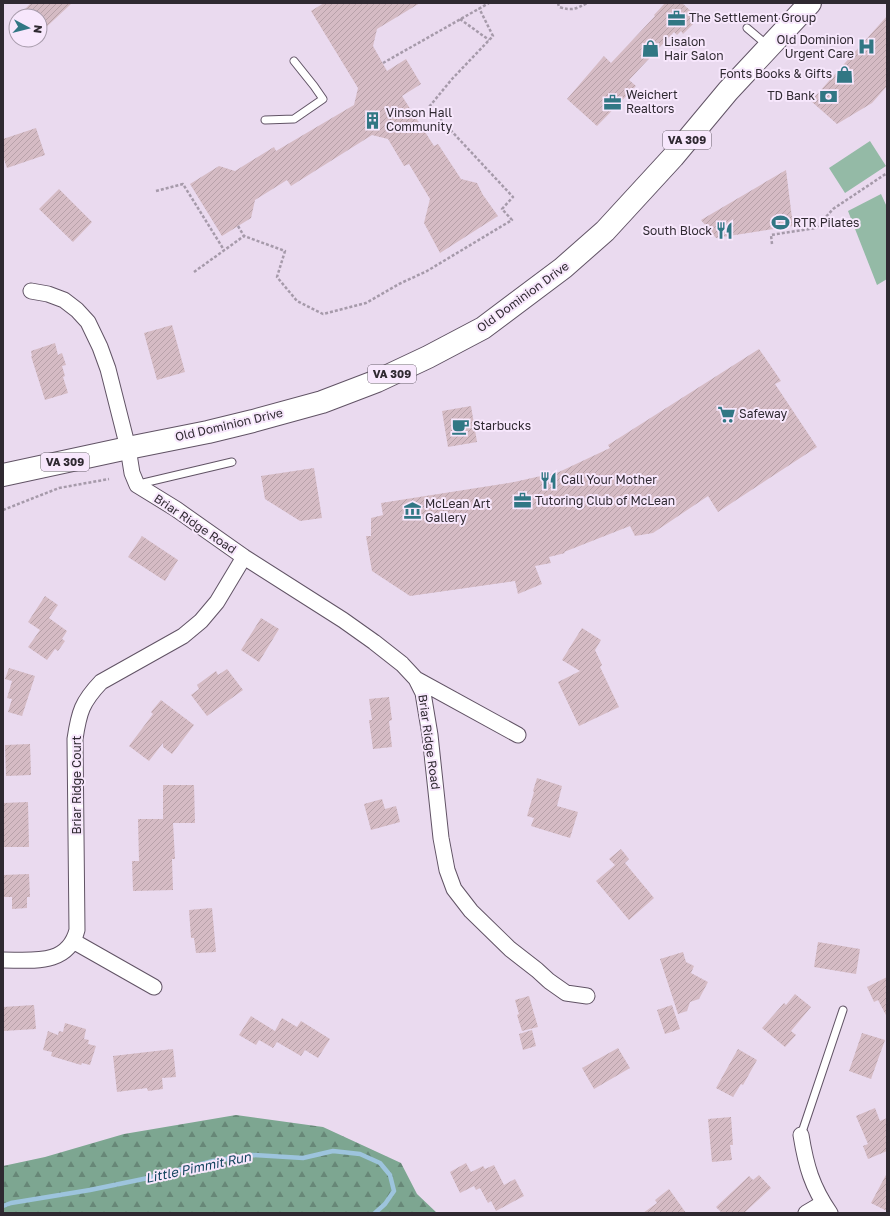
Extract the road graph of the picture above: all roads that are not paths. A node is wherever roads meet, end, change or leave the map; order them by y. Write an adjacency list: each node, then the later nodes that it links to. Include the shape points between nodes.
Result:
1 (810, 3): 3 (main road, Old Dominion Drive / VA 309)
2 (747, 28): 3 (lane)
3 (768, 47): 7 (main road, Old Dominion Drive / VA 309, via 604,232 563,268 483,328 377,381 322,402 208,432)
4 (294, 61): 5 (lane, via 322,99 294,119)
5 (266, 120)
6 (32, 292): 7 (street, via 64,300 88,322 108,369)
7 (128, 448): 9 (main road, Old Dominion Drive / VA 309); 10 (street, via 132,473)
8 (232, 462): 10 (lane)
9 (3, 475)
10 (137, 485): 11 (street, Briar Ridge Road)
11 (244, 557): 12 (street, Briar Ridge Road, via 343,620 402,664); 14 (street, Briar Ridge Court, via 217,602 201,621 178,640 101,682 82,706 75,739 77,930)
12 (416, 679): 13 (street); 17 (street, Briar Ridge Road, via 423,693 444,857 454,889 471,911 548,981 566,993)
13 (518, 736)
14 (73, 941): 15 (street, via 64,952 53,958); 16 (street)
15 (3, 960)
16 (154, 987)
17 (587, 996)
18 (843, 1010): 19 (lane)
19 (801, 1135): 20 (street, via 808,1171)
20 (827, 1208): 21 (street)
21 (806, 1213)

